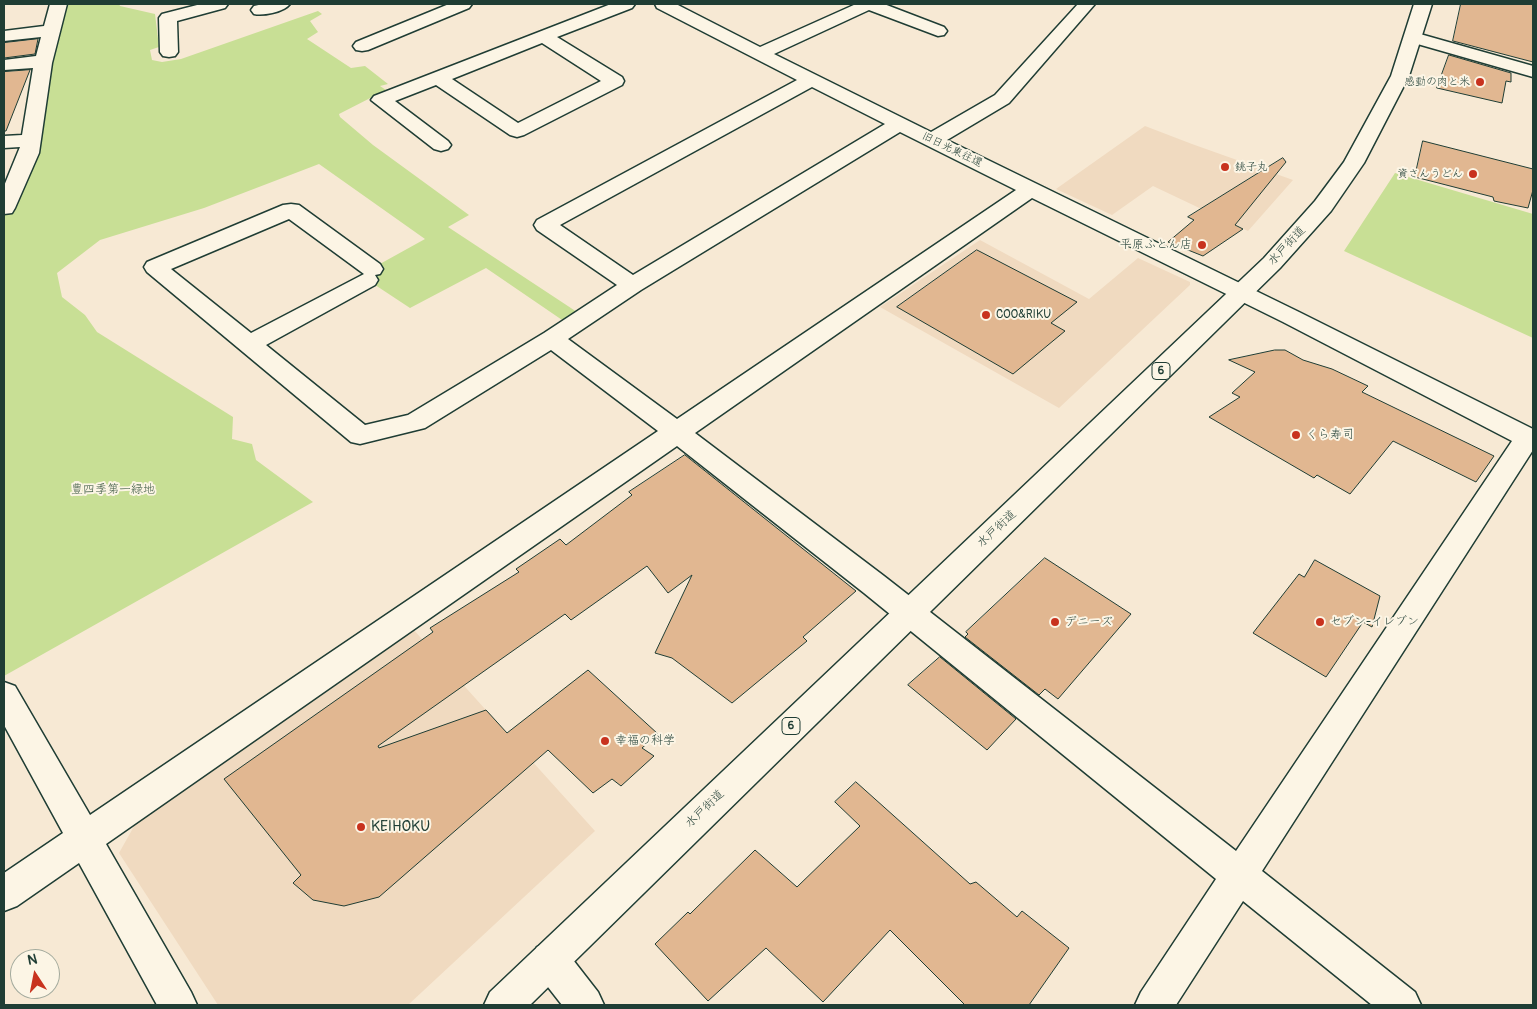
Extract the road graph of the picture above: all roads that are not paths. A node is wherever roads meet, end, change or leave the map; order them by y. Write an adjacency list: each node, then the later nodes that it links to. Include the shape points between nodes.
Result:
1 (58, 4): 10 (main road)
2 (219, 4): 16 (main road, via 168,18)
3 (281, 4): 9 (main road)
4 (463, 4): 15 (main road)
5 (626, 4): 13 (main road)
6 (663, 4): 17 (main road, 旧日光東往還)
7 (1086, 4): 25 (main road, via 1002,98)
8 (1422, 4): 14 (main road, 水戸街道 / 6)
9 (260, 10)
10 (51, 30): 12 (main road); 18 (main road)
11 (938, 31): 17 (main road, via 869,4)
12 (4, 36)
13 (543, 36): 21 (main road); 21 (main road, via 615,81 517,131)
14 (1413, 37): 20 (main road); 31 (main road, 水戸街道 / 6, via 1400,76 1354,163 1323,206)
15 (362, 46)
16 (169, 52)
17 (761, 53): 22 (main road, 旧日光東往還)
18 (44, 61): 19 (main road); 24 (main road)
19 (4, 65)
20 (1533, 72)
21 (438, 78): 27 (main road, via 381,100)
22 (812, 79): 23 (main road, 旧日光東往還); 30 (main road, via 546,225)
23 (899, 124): 25 (main road, 旧日光東往還); 30 (main road)
24 (31, 140): 26 (main road); 29 (main road, via 29,153)
25 (932, 140): 28 (main road, 旧日光東往還)
26 (4, 142)
27 (441, 145)
28 (1031, 189): 31 (main road, 旧日光東往還); 34 (main road)
29 (4, 208)
30 (633, 285): 32 (main road)
31 (1242, 292): 35 (main road, 旧日光東往還); 36 (main road, 水戸街道 / 6)
32 (552, 339): 33 (main road, via 416,422 360,435); 34 (main road)
33 (249, 344): 33 (main road, via 156,268 290,210 370,274)
34 (678, 432): 36 (main road); 38 (main road)
35 (1530, 438): 39 (main road)
36 (909, 612): 39 (main road); 41 (main road, 水戸街道 / 6)
37 (4, 696): 38 (main road)
38 (83, 840): 40 (main road); 42 (main road)
39 (1238, 875): 45 (main road); 46 (main road)
40 (4, 894)
41 (550, 960): 43 (main road, 水戸街道 / 6); 44 (main road)
42 (178, 1005)
43 (503, 1005)
44 (585, 1005)
45 (1154, 1005)
46 (1402, 1005)

